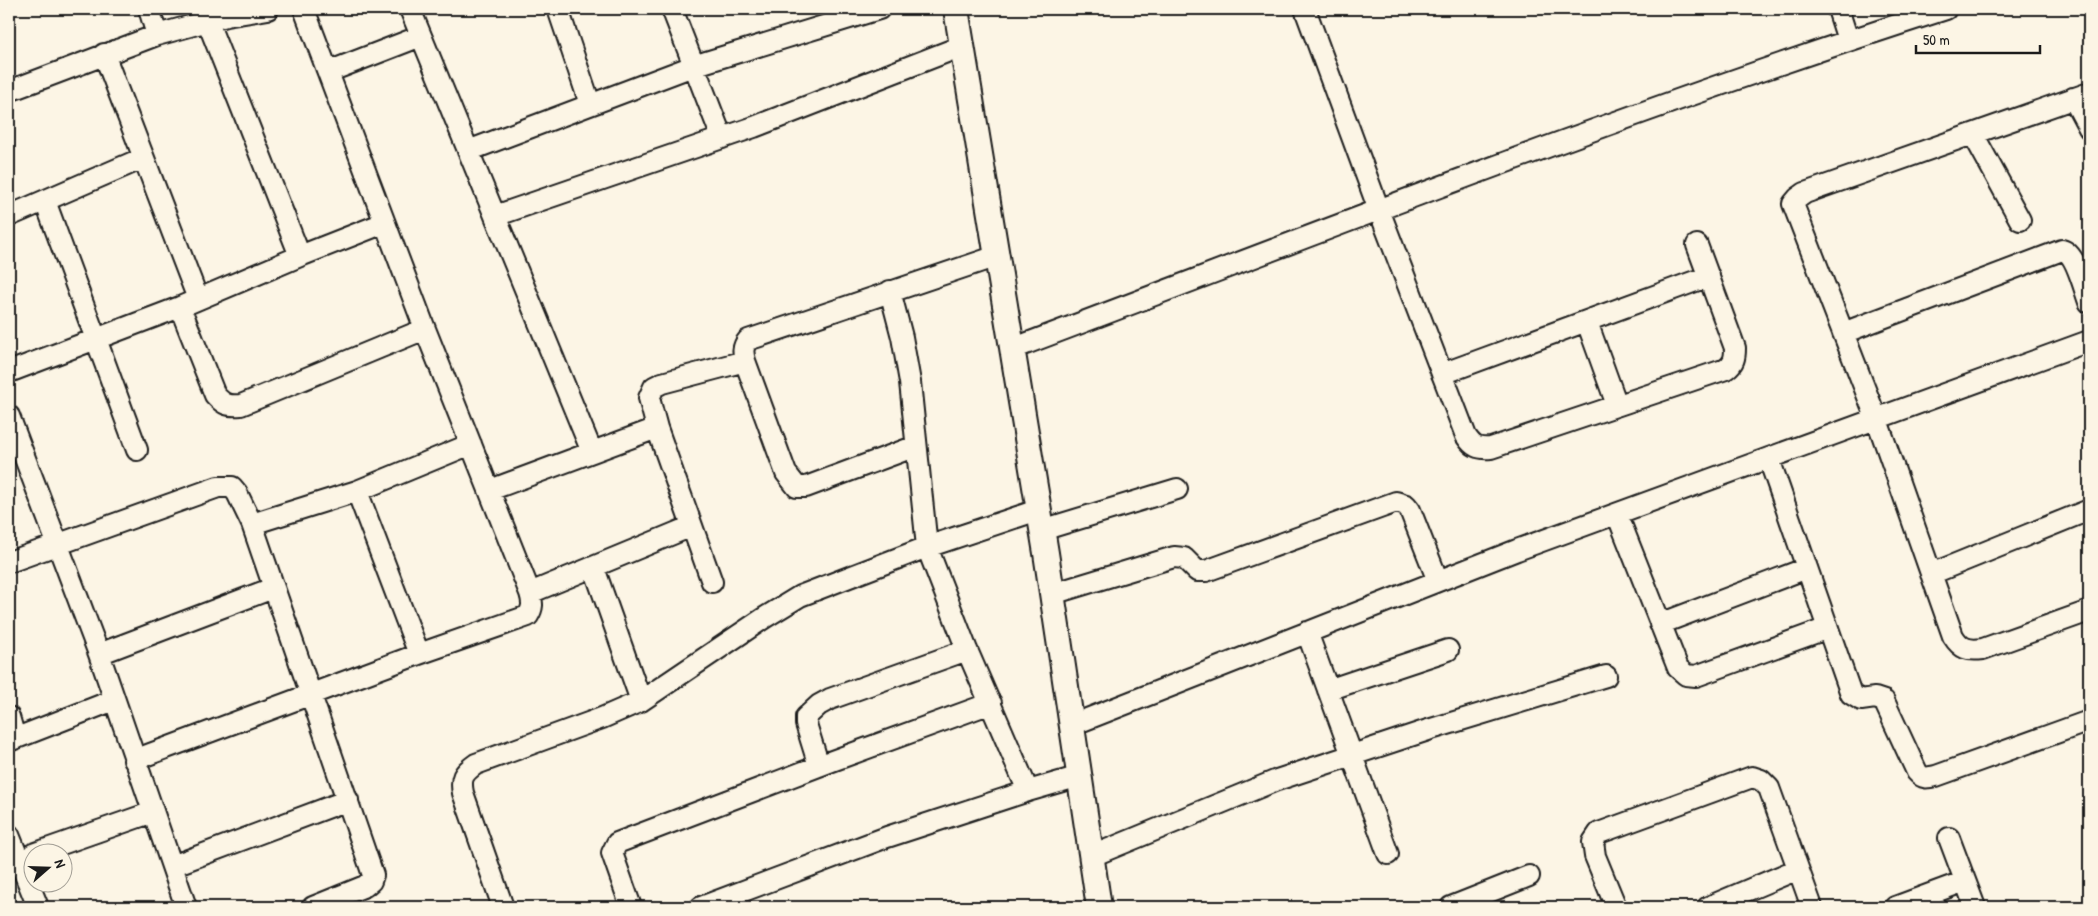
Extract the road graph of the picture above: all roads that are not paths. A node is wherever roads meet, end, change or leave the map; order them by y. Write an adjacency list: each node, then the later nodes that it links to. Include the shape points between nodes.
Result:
1 (148, 9): 13 (street)
2 (304, 9): 19 (street)
3 (410, 9): 14 (street)
4 (558, 9): 22 (street)
5 (672, 9): 18 (street)
6 (879, 9): 18 (street)
7 (956, 9): 16 (street)
8 (1305, 9): 29 (street)
9 (1838, 9): 15 (street)
10 (1946, 9): 15 (street)
11 (261, 10): 12 (street)
12 (207, 20): 13 (street); 35 (street)
13 (158, 35): 17 (street)
14 (421, 36): 19 (street); 26 (street)
15 (1848, 40): 29 (street)
16 (962, 46): 25 (street); 36 (street)
17 (104, 54): 20 (street); 27 (street)
18 (693, 66): 22 (street); 25 (street)
19 (328, 72): 33 (street)
20 (9, 91)
21 (2081, 96): 23 (street); 24 (street)
22 (590, 104): 26 (street)
23 (2089, 128)
24 (1973, 134): 32 (street); 43 (street, via 1805,193 1793,204)
25 (722, 138): 31 (street)
26 (468, 151): 31 (street)
27 (143, 158): 28 (street); 40 (street)
28 (45, 200): 30 (street); 44 (street)
29 (1378, 210): 46 (street); 49 (street)
30 (9, 216)
31 (495, 216): 57 (street)
32 (2020, 220)
33 (384, 223): 35 (street); 42 (street)
34 (1697, 245): 37 (street)
35 (300, 256): 40 (street)
36 (997, 256): 38 (street); 46 (street)
37 (1709, 276): 41 (street); 50 (street, via 1735,348 1732,364 1726,369)
38 (890, 291): 47 (street, via 748,340 743,350); 55 (street, via 907,361)
39 (2089, 302): 43 (street, via 2073,258 2062,250)
40 (189, 303): 42 (street, via 215,395 231,406 241,405); 44 (street)
41 (1587, 322): 49 (street); 50 (street)
42 (425, 329): 54 (street)
43 (1843, 333): 52 (street)
44 (96, 338): 48 (street); 56 (street)
45 (2089, 342): 52 (street)
46 (1012, 349): 64 (street)
47 (745, 361): 53 (street, via 662,382 654,387 649,398); 55 (street, via 786,473 797,487 806,487)
48 (9, 372)
49 (1442, 374): 50 (street, via 1466,436 1472,445 1480,449)
50 (1617, 405)
51 (9, 416): 67 (street)
52 (1877, 420): 58 (street); 72 (street)
53 (657, 428): 57 (street); 66 (street)
54 (471, 444): 60 (street); 61 (street)
55 (916, 446): 68 (street)
56 (137, 450)
57 (592, 452): 60 (street)
58 (1769, 459): 63 (street); 71 (street)
59 (1177, 489): 64 (street)
60 (490, 490): 76 (street)
61 (357, 491): 65 (street); 85 (street)
62 (2089, 510): 72 (street)
63 (1617, 514): 73 (street); 79 (street)
64 (1040, 520): 68 (street); 77 (street)
65 (252, 524): 67 (street, via 237,493 232,487 223,486); 75 (street)
66 (692, 526): 70 (street); 74 (street)
67 (57, 545): 69 (street); 84 (street)
68 (927, 548): 82 (street); 90 (street, via 800,596)
69 (9, 562)
70 (594, 568): 76 (street); 90 (street)
71 (1807, 568): 79 (street); 80 (street)
72 (1931, 574): 78 (street, via 1953,636 1965,649 1983,649)
73 (1438, 581): 77 (street, via 1410,510 1396,502 1206,571 1197,571 1181,556 1174,557); 81 (street)
74 (712, 582)
75 (273, 588): 84 (street); 88 (street)
76 (530, 593): 85 (street, via 533,603 528,616)
77 (1052, 594): 94 (street)
78 (2089, 612)
79 (1660, 624): 80 (street, via 1678,668 1686,675 1696,676)
80 (1828, 628): 93 (street, via 1852,694 1861,700 1880,698 1884,701 1921,777 1936,776)
81 (1307, 632): 87 (street); 94 (street)
82 (967, 650): 91 (street); 98 (street, via 819,704 806,717)
83 (1448, 650): 87 (street)
84 (99, 654): 89 (street)
85 (419, 654): 88 (street)
86 (1606, 676): 96 (street)
87 (1328, 690): 96 (street)
88 (312, 694): 97 (street); 101 (street)
89 (114, 700): 95 (street); 97 (street)
90 (642, 701): 117 (street, via 476,764 462,775 463,793)
91 (991, 703): 98 (street); 100 (street)
92 (9, 717): 95 (street)
93 (2089, 721)
94 (1072, 725): 99 (street)
95 (12, 740)
96 (1351, 755): 107 (street); 108 (street, via 1277,780)
97 (134, 760): 102 (street)
98 (819, 766): 118 (street, via 617,843 612,853)
99 (1080, 776): 100 (street); 108 (street)
100 (1028, 792): 119 (street, via 887,837)
101 (348, 800): 109 (street); 116 (street, via 373,874 371,882)
102 (153, 812): 105 (street); 109 (street)
103 (9, 835): 106 (street)
104 (1949, 838): 112 (street)
105 (60, 844)
106 (22, 849)
107 (1388, 854)
108 (1092, 856): 120 (street)
109 (172, 866): 115 (street)
110 (1798, 869): 122 (street, via 1769,788 1752,777 1599,833 1593,842 1595,856); 123 (street); 124 (street)
111 (1529, 876): 121 (street)
112 (1965, 881): 125 (street); 126 (street)
113 (36, 894): 114 (street)
114 (38, 907)
115 (186, 907)
116 (313, 907)
117 (503, 907)
118 (631, 907)
119 (701, 907)
120 (1099, 907)
121 (1452, 907)
122 (1616, 907)
123 (1708, 907)
124 (1812, 907)
125 (1894, 907)
126 (1975, 907)

